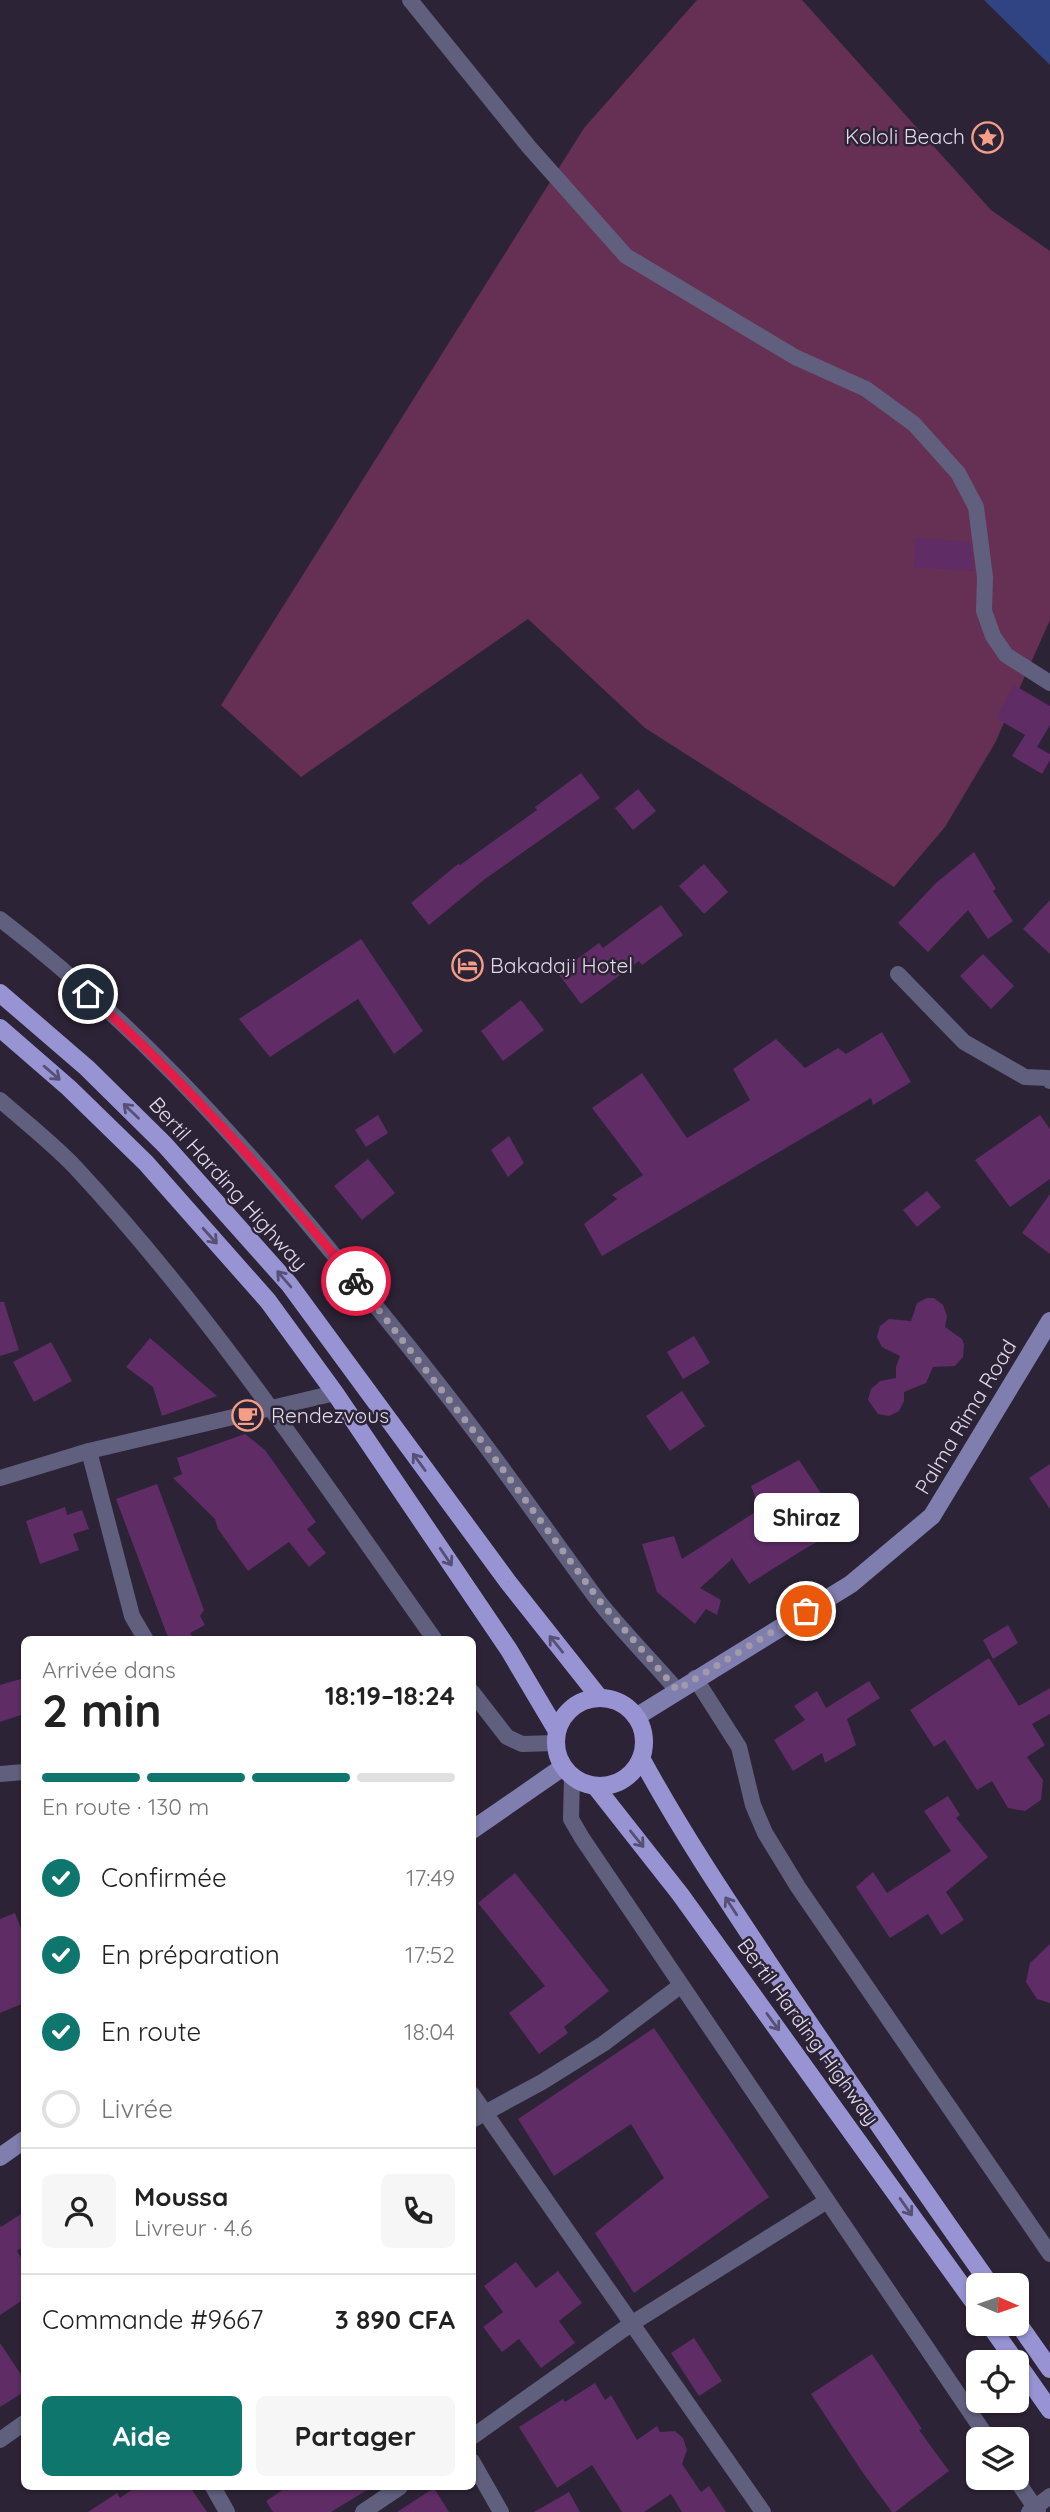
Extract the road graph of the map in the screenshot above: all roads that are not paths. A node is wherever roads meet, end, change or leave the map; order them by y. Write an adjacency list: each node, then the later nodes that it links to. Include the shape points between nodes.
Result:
1 (410, 0): 2 (street, via 529,148 626,256 795,357 866,389 914,424 958,473 976,507 985,577 984,611 993,636 1006,655)
2 (1050, 683)
3 (0, 919): 17 (street, via 145,1045 275,1184 390,1322 602,1604)
4 (898, 974): 7 (street, via 964,1042 1025,1077)
5 (0, 993): 19 (main road, Bertil Harding Highway, one-way to 5, via 500,1572 289,1284 165,1144)
6 (0, 1028): 10 (main road, one-way to 10, via 146,1163 268,1301)
7 (1050, 1081)
8 (0, 1100): 11 (street, via 73,1166 160,1266)
9 (1050, 1321): 16 (street, Palma Rima Road, via 932,1516 851,1584)
10 (335, 1394): 11 (street); 21 (main road, one-way to 21, via 509,1650)
11 (271, 1408): 12 (street); 15 (street)
12 (89, 1451): 13 (street); 14 (street, via 132,1616)
13 (0, 1478)
14 (144, 1636)
15 (433, 1636)
16 (695, 1678): 17 (street, Palma Rima Road); 33 (street, via 739,1747 753,1805 798,1887)
17 (677, 1690): 20 (street, Palma Rima Road)
18 (476, 1697): 21 (street, via 507,1737 522,1744)
19 (599, 1697): 20 (main road, Bertil Harding Highway, via 620,1702); 21 (main road, via 569,1709)
20 (636, 1717): 22 (main road, Bertil Harding Highway, via 644,1737)
21 (556, 1737): 24 (main road, via 558,1756)
22 (641, 1758): 26 (main road, via 620,1781); 34 (main road, Bertil Harding Highway, one-way to 22, via 748,1932)
23 (21, 1772): 25 (street)
24 (568, 1772): 26 (main road, Bertil Harding Highway); 27 (street); 28 (street, via 571,1819)
25 (0, 1774)
26 (595, 1786): 35 (main road, Bertil Harding Highway, one-way to 35, via 680,1894)
27 (476, 1828)
28 (680, 1986): 29 (street, via 603,2044); 32 (street)
29 (478, 2116): 36 (street)
30 (21, 2142): 31 (street)
31 (0, 2157)
32 (827, 2201): 36 (street); 42 (street)
33 (1050, 2254)
34 (982, 2273)
35 (966, 2291)
36 (631, 2324): 43 (street); 54 (street)
37 (1027, 2336): 38 (main road)
38 (1050, 2369)
39 (1029, 2380): 40 (main road)
40 (1050, 2410)
41 (21, 2425): 44 (street)
42 (980, 2427)
43 (476, 2434)
44 (0, 2440)
45 (476, 2468): 53 (street)
46 (215, 2490): 51 (street)
47 (396, 2490): 52 (street)
48 (1023, 2490): 50 (street)
49 (1050, 2496): 50 (street)
50 (1034, 2510)
51 (228, 2512)
52 (363, 2512)
53 (501, 2512)
54 (763, 2512)

